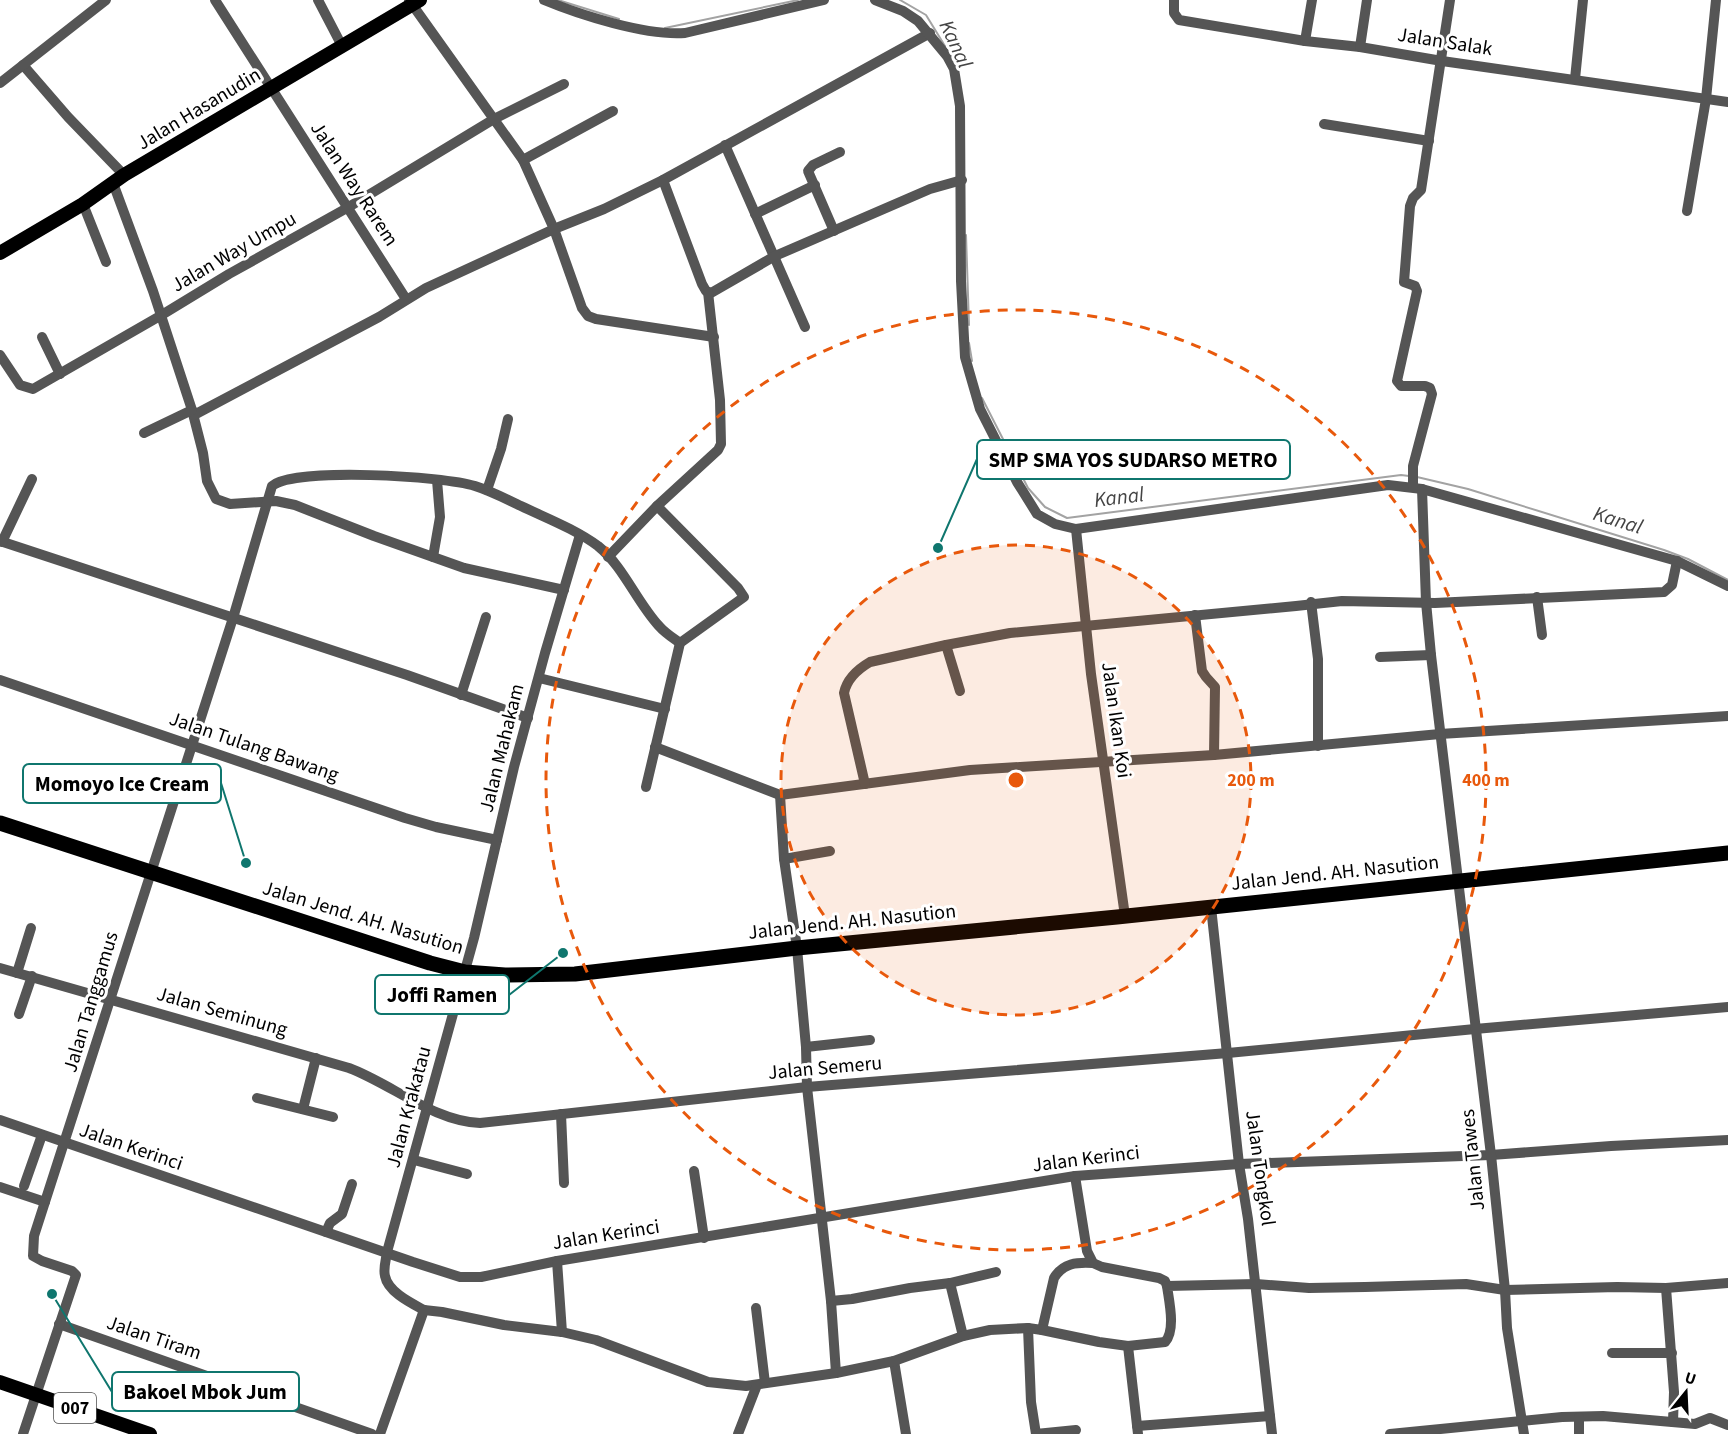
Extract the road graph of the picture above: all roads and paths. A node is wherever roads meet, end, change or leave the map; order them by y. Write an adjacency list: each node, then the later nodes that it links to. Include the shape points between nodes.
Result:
1 (106, 0): 19 (street)
2 (216, 0): 23 (street, Jalan Way Rarem)
3 (318, 0): 16 (street)
4 (544, 0): 5 (street, via 634,28 671,34)
5 (824, 0)
6 (875, 0): 14 (street, via 911,15)
7 (1174, 0): 15 (street, Jalan Salak, via 1174,13 1179,20)
8 (1312, 0): 15 (street)
9 (1367, 0): 17 (street)
10 (1450, 0): 18 (street)
11 (1583, 0): 20 (street)
12 (1716, 0): 24 (street)
13 (413, 2): 16 (main road, Jalan Hasanudin); 27 (street)
14 (930, 33): 30 (street); 35 (street, via 954,69 960,106)
15 (1305, 41): 17 (street, Jalan Salak)
16 (342, 46): 23 (main road, Jalan Hasanudin)
17 (1360, 47): 18 (street, Jalan Salak)
18 (1442, 60): 20 (street, Jalan Salak); 29 (street)
19 (23, 65): 21 (street); 33 (street)
20 (1575, 79): 24 (street, Jalan Salak)
21 (0, 83)
22 (564, 84): 27 (street, Jalan Way Umpu)
23 (273, 88): 33 (main road, Jalan Hasanudin); 38 (street, Jalan Way Rarem)
24 (1706, 99): 25 (street, Jalan Salak); 39 (street)
25 (1728, 102)
26 (614, 111): 32 (street)
27 (494, 119): 32 (street); 38 (street, Jalan Way Umpu)
28 (1324, 124): 29 (street)
29 (1429, 141): 59 (street, Jalan Tawes, via 1420,190 1410,206 1404,279 1417,291 1397,381 1401,386 1425,386 1432,394 1413,466)
30 (725, 145): 34 (street); 40 (street)
31 (840, 152): 36 (street, via 810,167)
32 (523, 160): 41 (street)
33 (119, 179): 37 (main road, Jalan Hasanudin); 48 (street)
34 (663, 180): 41 (street); 46 (street)
35 (962, 180): 42 (street, via 930,189); 63 (street, via 965,357 980,409 1037,514 1054,524)
36 (815, 185): 40 (street); 42 (street)
37 (82, 204): 43 (main road, Jalan Hasanudin); 45 (street)
38 (347, 208): 47 (street, Jalan Way Rarem); 48 (street, Jalan Way Umpu)
39 (1687, 211)
40 (755, 214): 44 (street)
41 (555, 229): 47 (street); 51 (street, via 588,316)
42 (834, 231): 44 (street)
43 (0, 253)
44 (776, 256): 46 (street); 49 (street)
45 (106, 262)
46 (708, 292): 51 (street)
47 (406, 299): 54 (street, via 379,317)
48 (160, 316): 53 (street, Jalan Way Umpu); 54 (street)
49 (805, 327)
50 (42, 337): 53 (street)
51 (714, 337): 62 (street, via 721,444)
52 (0, 355): 53 (street, Jalan Way Umpu, via 25,388 33,389)
53 (60, 374)
54 (193, 412): 56 (street); 61 (street, via 207,481 216,499 230,504)
55 (507, 419): 60 (street)
56 (144, 433)
57 (32, 479): 65 (street)
58 (437, 480): 60 (street, via 453,480); 61 (street, via 363,474 299,478 274,484); 66 (street, via 440,517)
59 (1416, 487): 63 (street, via 1388,485); 68 (street); 73 (street, Jalan Tawes)
60 (487, 490): 64 (street)
61 (268, 501): 66 (street, via 295,505); 75 (street, Jalan Tanggamus)
62 (657, 506): 67 (street); 79 (street, via 744,597)
63 (1076, 529): 77 (street, Jalan Ikan Koi)
64 (579, 535): 67 (street); 70 (street, Jalan Mahakam)
65 (1, 542): 75 (street)
66 (433, 557): 70 (street, via 491,576)
67 (608, 557): 79 (street, via 658,625)
68 (1677, 561): 69 (street); 71 (street, via 1672,585 1664,592)
69 (1728, 586)
70 (564, 590): 83 (street, Jalan Mahakam)
71 (1537, 597): 73 (street); 78 (street)
72 (1311, 602): 73 (street); 74 (street); 92 (street, via 1318,659)
73 (1426, 602): 81 (street, Jalan Tawes)
74 (1195, 615): 77 (street); 94 (street, via 1202,671 1215,687)
75 (233, 618): 86 (street); 91 (street, Jalan Tanggamus)
76 (486, 618): 86 (street)
77 (1085, 626): 80 (street, via 1010,633); 95 (street, Jalan Ikan Koi)
78 (1542, 635)
79 (680, 643): 87 (street)
80 (946, 645): 85 (street); 96 (street, via 870,662 849,680 844,693)
81 (1431, 655): 82 (street); 90 (street, Jalan Tawes)
82 (1380, 657)
83 (539, 678): 87 (street); 89 (street, Jalan Mahakam)
84 (0, 680): 91 (street, Jalan Tulang Bawang)
85 (960, 691)
86 (460, 694): 89 (street)
87 (665, 709): 93 (street)
88 (1728, 716): 90 (street)
89 (528, 718): 100 (street, Jalan Mahakam)
90 (1440, 734): 92 (street); 105 (street, Jalan Tawes)
91 (192, 744): 100 (street, Jalan Tulang Bawang, via 416,821); 104 (street, Jalan Tanggamus)
92 (1318, 746): 94 (street)
93 (655, 747): 97 (street); 98 (street)
94 (1214, 755): 95 (street)
95 (1104, 761): 96 (street, via 941,773); 107 (street, Jalan Ikan Koi)
96 (865, 784): 98 (street)
97 (646, 787)
98 (780, 795): 103 (street)
99 (0, 823): 104 (highway, Jalan Jend. AH. Nasution)
100 (497, 840): 111 (street, Jalan Mahakam)
101 (830, 851): 103 (street)
102 (1728, 853): 105 (highway, Jalan Jend. AH. Nasution)
103 (784, 859): 109 (street)
104 (152, 871): 111 (highway, Jalan Jend. AH. Nasution); 114 (street, Jalan Tanggamus)
105 (1457, 882): 106 (highway, Jalan Jend. AH. Nasution); 117 (street, Jalan Tawes)
106 (1211, 907): 107 (highway, Jalan Jend. AH. Nasution); 120 (street, Jalan Tongkol)
107 (1125, 916): 109 (highway, Jalan Jend. AH. Nasution)
108 (31, 928): 112 (street)
109 (797, 948): 111 (highway, Jalan Jend. AH. Nasution, via 575,974); 119 (street)
110 (0, 968): 112 (street, Jalan Seminung)
111 (465, 972): 125 (street, Jalan Krakatau)
112 (17, 973): 113 (street, Jalan Seminung)
113 (32, 976): 114 (street, Jalan Seminung); 116 (street)
114 (110, 1000): 121 (street, Jalan Seminung); 131 (street, Jalan Tanggamus)
115 (1728, 1007): 117 (street, Jalan Semeru)
116 (19, 1014)
117 (1475, 1029): 120 (street, Jalan Semeru); 132 (street, Jalan Tawes)
118 (870, 1040): 119 (street)
119 (806, 1047): 122 (street)
120 (1228, 1053): 122 (street, Jalan Semeru); 134 (street, Jalan Tongkol)
121 (316, 1058): 124 (street); 125 (street, Jalan Seminung, via 358,1072)
122 (807, 1087): 126 (street, Jalan Semeru); 143 (street)
123 (257, 1098): 124 (street)
124 (303, 1108): 127 (street)
125 (428, 1108): 126 (street, Jalan Semeru, via 470,1122); 133 (street, Jalan Krakatau)
126 (561, 1114): 138 (street)
127 (333, 1117)
128 (0, 1120): 129 (street, Jalan Kerinci)
129 (42, 1135): 131 (street, Jalan Kerinci); 140 (street)
130 (1728, 1140): 132 (street, Jalan Kerinci)
131 (65, 1143): 142 (street, Jalan Tanggamus); 144 (street, Jalan Kerinci)
132 (1491, 1155): 134 (street, Jalan Kerinci); 155 (street, Jalan Tawes)
133 (414, 1160): 136 (street); 146 (street, Jalan Krakatau)
134 (1239, 1164): 137 (street, Jalan Kerinci); 152 (street, Jalan Tongkol)
135 (694, 1171): 145 (street)
136 (467, 1174)
137 (1075, 1176): 143 (street, Jalan Kerinci); 148 (street, via 1087,1251)
138 (564, 1183)
139 (352, 1185): 144 (street, via 342,1214)
140 (24, 1186)
141 (0, 1187): 142 (street)
142 (45, 1202): 159 (street, Jalan Tanggamus, via 34,1236 33,1256 76,1275)
143 (823, 1217): 145 (street, Jalan Kerinci); 156 (street)
144 (326, 1232): 146 (street, Jalan Kerinci)
145 (704, 1238): 147 (street, Jalan Kerinci)
146 (387, 1252): 147 (street, Jalan Kerinci, via 471,1278); 158 (street, Jalan Krakatau, via 388,1282)
147 (557, 1261): 162 (street)
148 (1093, 1263): 153 (street, via 1158,1278); 161 (street, via 1068,1265 1058,1272)
149 (996, 1272): 150 (street)
150 (950, 1283): 156 (street); 163 (street)
151 (1728, 1283): 154 (street)
152 (1256, 1284): 153 (street); 155 (street, via 1309,1288 1466,1284); 172 (street, Jalan Tongkol)
153 (1167, 1286): 164 (street, via 1171,1326 1168,1339)
154 (1666, 1288): 155 (street); 166 (street)
155 (1505, 1290): 174 (street, Jalan Tawes)
156 (831, 1302): 168 (street)
157 (756, 1308): 170 (street)
158 (424, 1310): 162 (street); 182 (street)
159 (59, 1324): 171 (street); 181 (street, Jalan Tiram)
160 (1028, 1328): 161 (street); 163 (street); 185 (street)
161 (1042, 1330): 164 (street)
162 (562, 1332): 170 (street, via 610,1344 708,1382)
163 (963, 1336): 167 (street)
164 (1128, 1346): 178 (street)
165 (1612, 1353): 166 (street)
166 (1672, 1353): 175 (street)
167 (894, 1361): 168 (street); 184 (street)
168 (836, 1373): 170 (street)
169 (0, 1382): 171 (main road, 007)
170 (761, 1384): 183 (street)
171 (36, 1395): 179 (street); 180 (main road, 007)
172 (1270, 1416): 178 (street); 186 (street, Jalan Tongkol)
173 (1579, 1417): 174 (street); 175 (street); 189 (street)
174 (1522, 1421): 187 (street); 188 (street, Jalan Tawes)
175 (1673, 1422): 176 (street, via 1695,1424 1710,1418)
176 (1728, 1425)
177 (1076, 1430): 185 (street)
178 (1137, 1430)
179 (23, 1434)
180 (150, 1434)
181 (372, 1434)
182 (380, 1434)
183 (738, 1434)
184 (906, 1434)
185 (1036, 1434)
186 (1272, 1434)
187 (1390, 1434)
188 (1524, 1434)
189 (1579, 1434)

